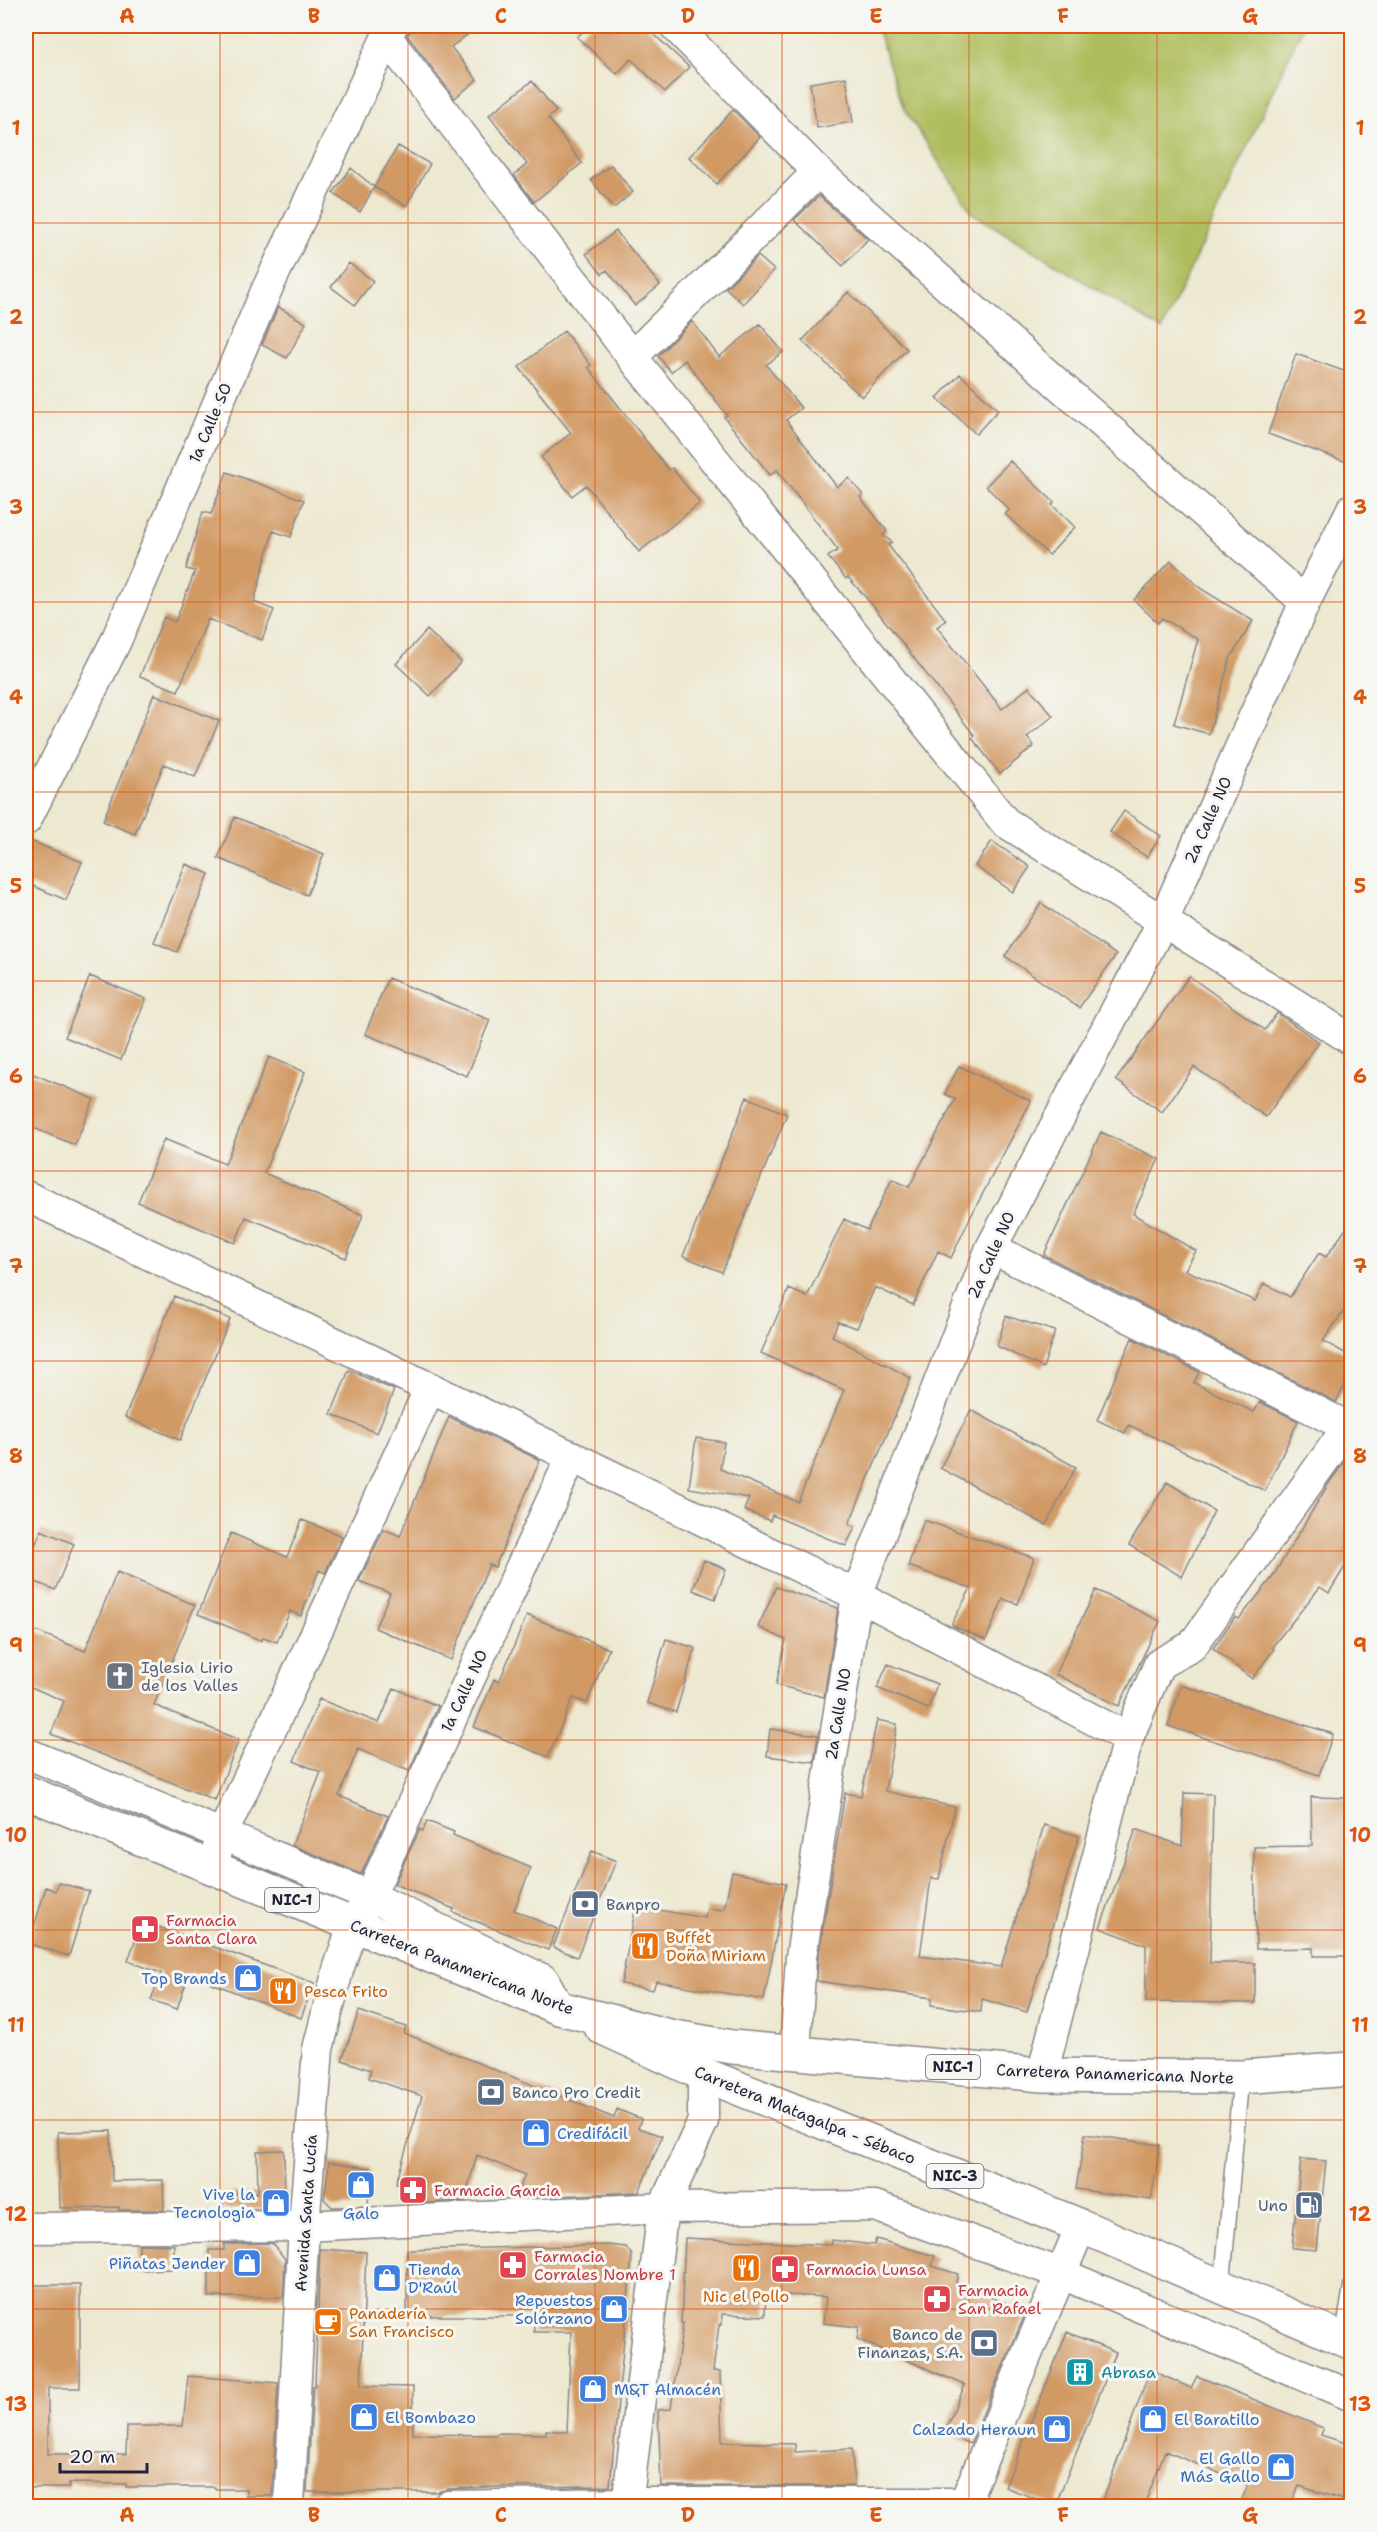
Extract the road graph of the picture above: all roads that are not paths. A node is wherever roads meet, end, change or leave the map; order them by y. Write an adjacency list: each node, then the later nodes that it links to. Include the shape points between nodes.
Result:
1 (675, 26): 3 (street)
2 (389, 32): 4 (street); 7 (street, 1a Calle SO, via 267,289 115,643)
3 (818, 172): 4 (street); 6 (street)
4 (632, 357): 8 (street, via 1005,822)
5 (1352, 509): 6 (street, 2a Calle NO)
6 (1305, 602): 8 (street, 2a Calle NO)
7 (26, 820)
8 (1163, 921): 9 (street); 11 (street, 2a Calle NO)
9 (1352, 1041)
10 (26, 1196): 12 (street)
11 (991, 1248): 13 (street); 15 (street, 2a Calle NO)
12 (430, 1388): 14 (street); 19 (street)
13 (1350, 1425): 16 (street, via 1192,1646 1159,1664)
14 (572, 1456): 15 (street); 21 (street, 1a Calle NO)
15 (857, 1595): 16 (street); 24 (street, 2a Calle NO, via 801,1957)
16 (1128, 1738): 27 (street)
17 (26, 1753): 19 (street)
18 (26, 1792): 20 (main road, Carretera Panamericana Norte / NIC-1)
19 (222, 1835): 20 (street); 21 (street)
20 (211, 1867): 22 (main road, Carretera Panamericana Norte / NIC-1)
21 (370, 1896): 22 (street, 1a Calle NO); 23 (street, via 544,1980)
22 (353, 1925): 23 (main road, Carretera Panamericana Norte / NIC-1); 30 (street, Avenida Santa Lucía, via 318,2049)
23 (559, 2008): 24 (main road, Carretera Panamericana Norte / NIC-1, via 669,2036); 26 (main road, Carretera Matagalpa - Sébaco / NIC-3)
24 (795, 2054): 27 (main road, Carretera Panamericana Norte / NIC-1)
25 (1352, 2068): 28 (main road, Carretera Panamericana Norte / NIC-1)
26 (703, 2074): 29 (street, via 703,2121); 31 (main road, Carretera Matagalpa - Sébaco / NIC-3)
27 (1042, 2075): 28 (main road, Carretera Panamericana Norte / NIC-1)
28 (1241, 2077): 35 (lane)
29 (663, 2208): 30 (street); 33 (street, via 875,2206); 38 (street)
30 (304, 2226): 32 (street); 40 (street, Avenida Santa Lucía)
31 (1081, 2226): 33 (street); 35 (main road, Carretera Matagalpa - Sébaco / NIC-3)
32 (26, 2228)
33 (1062, 2274): 37 (street); 39 (street)
34 (1352, 2283): 36 (lane)
35 (1222, 2287): 36 (main road, Carretera Matagalpa - Sébaco / NIC-3)
36 (1347, 2341)
37 (1352, 2396)
38 (627, 2505): 39 (street); 41 (street)
39 (968, 2505)
40 (290, 2506)
41 (448, 2506)

